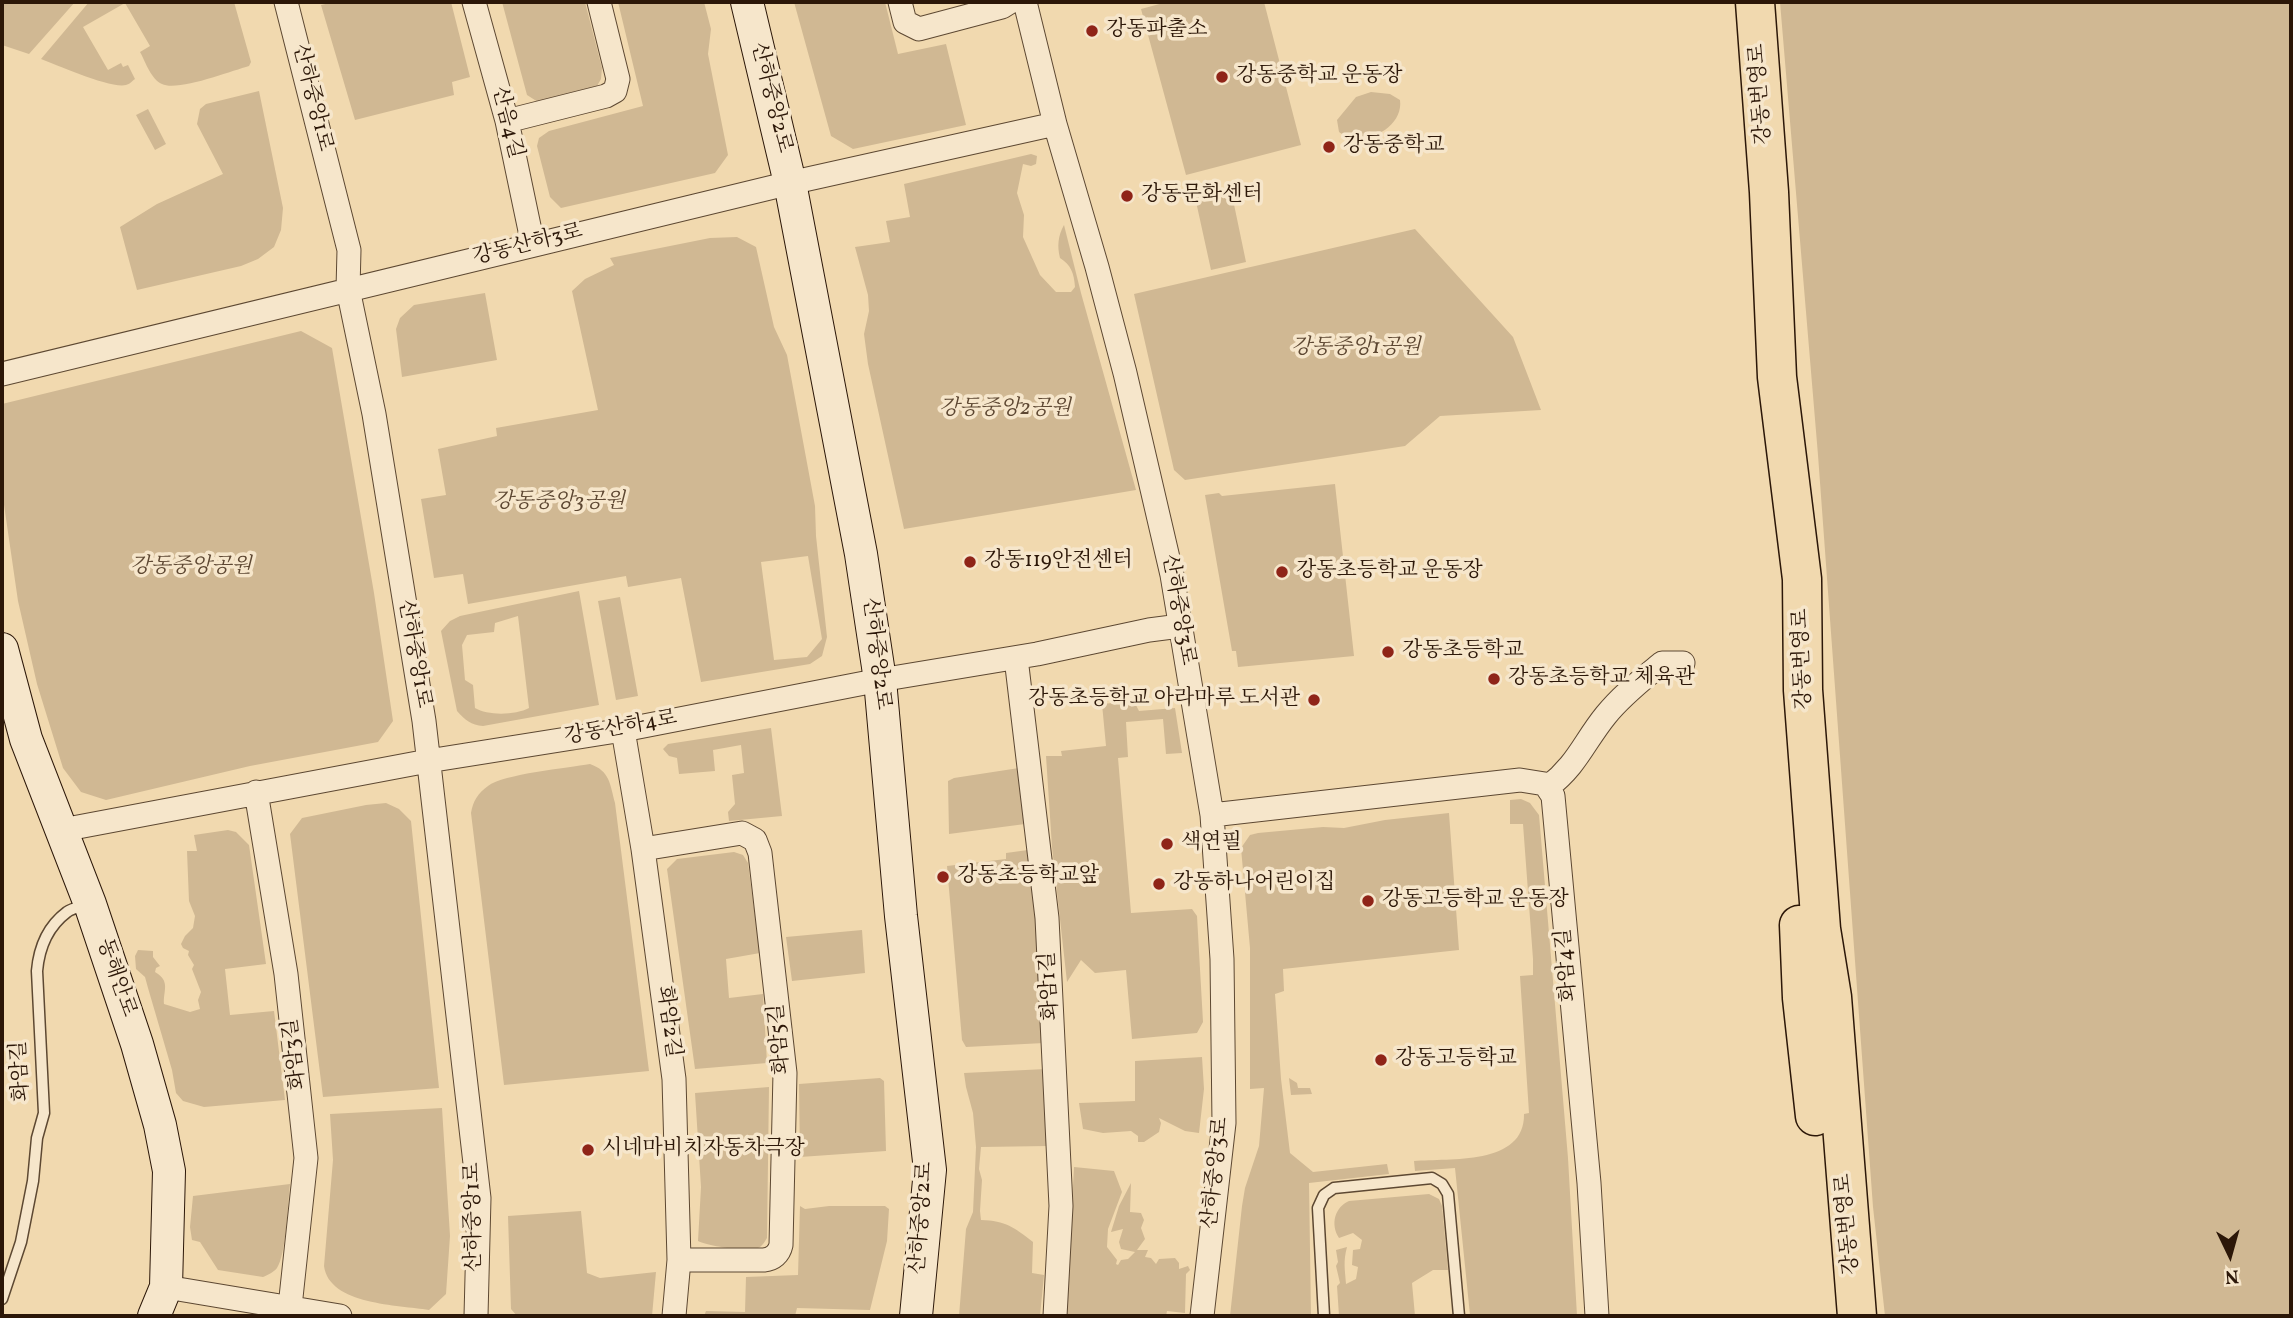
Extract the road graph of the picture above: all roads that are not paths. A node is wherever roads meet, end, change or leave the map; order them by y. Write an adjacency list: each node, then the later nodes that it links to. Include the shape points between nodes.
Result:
1 (286, 2): 14 (street, 산하중앙1로, via 349,250)
2 (474, 2): 10 (street, 산음4길)
3 (599, 2): 10 (street, via 618,79 615,91)
4 (747, 2): 12 (main road, 산하중앙2로)
5 (900, 2): 6 (street, via 905,21 919,29)
6 (1010, 2)
7 (1025, 2): 11 (street, 산하중앙3로)
8 (1730, 2): 43 (highway, 강동번영로, via 1747,193 1755,385 1777,595 1779,692)
9 (1755, 2): 44 (highway, 강동번영로, via 1777,377 1802,579 1803,690)
10 (507, 121): 13 (street, 산음4길)
11 (1055, 124): 12 (street, 강동산하3로); 16 (street, 산하중앙3로, via 1125,373)
12 (790, 183): 13 (street, 강동산하3로); 20 (main road, 산하중앙2로)
13 (533, 245): 14 (street, 강동산하3로)
14 (348, 289): 15 (street, 강동산하3로); 22 (street, 산하중앙1로, via 374,414)
15 (2, 374)
16 (1180, 626): 18 (street, 강동산하4로); 25 (street, 산하중앙3로)
17 (2, 649): 26 (main road, 동해안로, via 26,740)
18 (1016, 657): 20 (street, 강동산하4로); 38 (street, 화암1길, via 1048,918 1061,1206)
19 (1683, 663): 23 (street, via 1662,663 1631,689 1606,715 1572,766)
20 (880, 680): 21 (street, 강동산하4로); 37 (main road, 산하중앙2로, via 930,1170)
21 (623, 730): 22 (street, 강동산하4로); 27 (street, 화암2길)
22 (428, 761): 24 (street, 강동산하4로); 35 (street, 산하중앙1로, via 479,1198)
23 (1548, 787): 25 (street, via 1520,780); 42 (street, 화암4길, via 1553,796 1589,1183)
24 (256, 792): 26 (street, 강동산하4로); 32 (street, 화암3길, via 286,974 306,1157)
25 (1212, 815): 39 (street, 산하중앙3로, via 1222,958 1224,1123)
26 (62, 830): 28 (main road, 동해안로)
27 (643, 849): 29 (street, 화암2길, via 674,1079); 29 (street, 화암5길, via 742,833 755,840 785,1073 779,1252 764,1260)
28 (90, 904): 30 (main road, 동해안로, via 160,1125 169,1171); 31 (lane, 화암길, via 67,911 39,952 44,1112 21,1242)
29 (679, 1260): 36 (street, 화암2길)
30 (166, 1287): 32 (street); 33 (main road, 동해안로)
31 (2, 1299)
32 (290, 1312): 34 (street)
33 (154, 1316)
34 (340, 1316)
35 (476, 1316)
36 (674, 1316)
37 (916, 1316)
38 (1055, 1316)
39 (1202, 1316)
40 (1324, 1316): 41 (lane, via 1318,1208 1324,1195 1334,1188 1432,1178 1448,1194)
41 (1460, 1316)
42 (1597, 1316)
43 (1830, 1316)
44 (1857, 1316)

